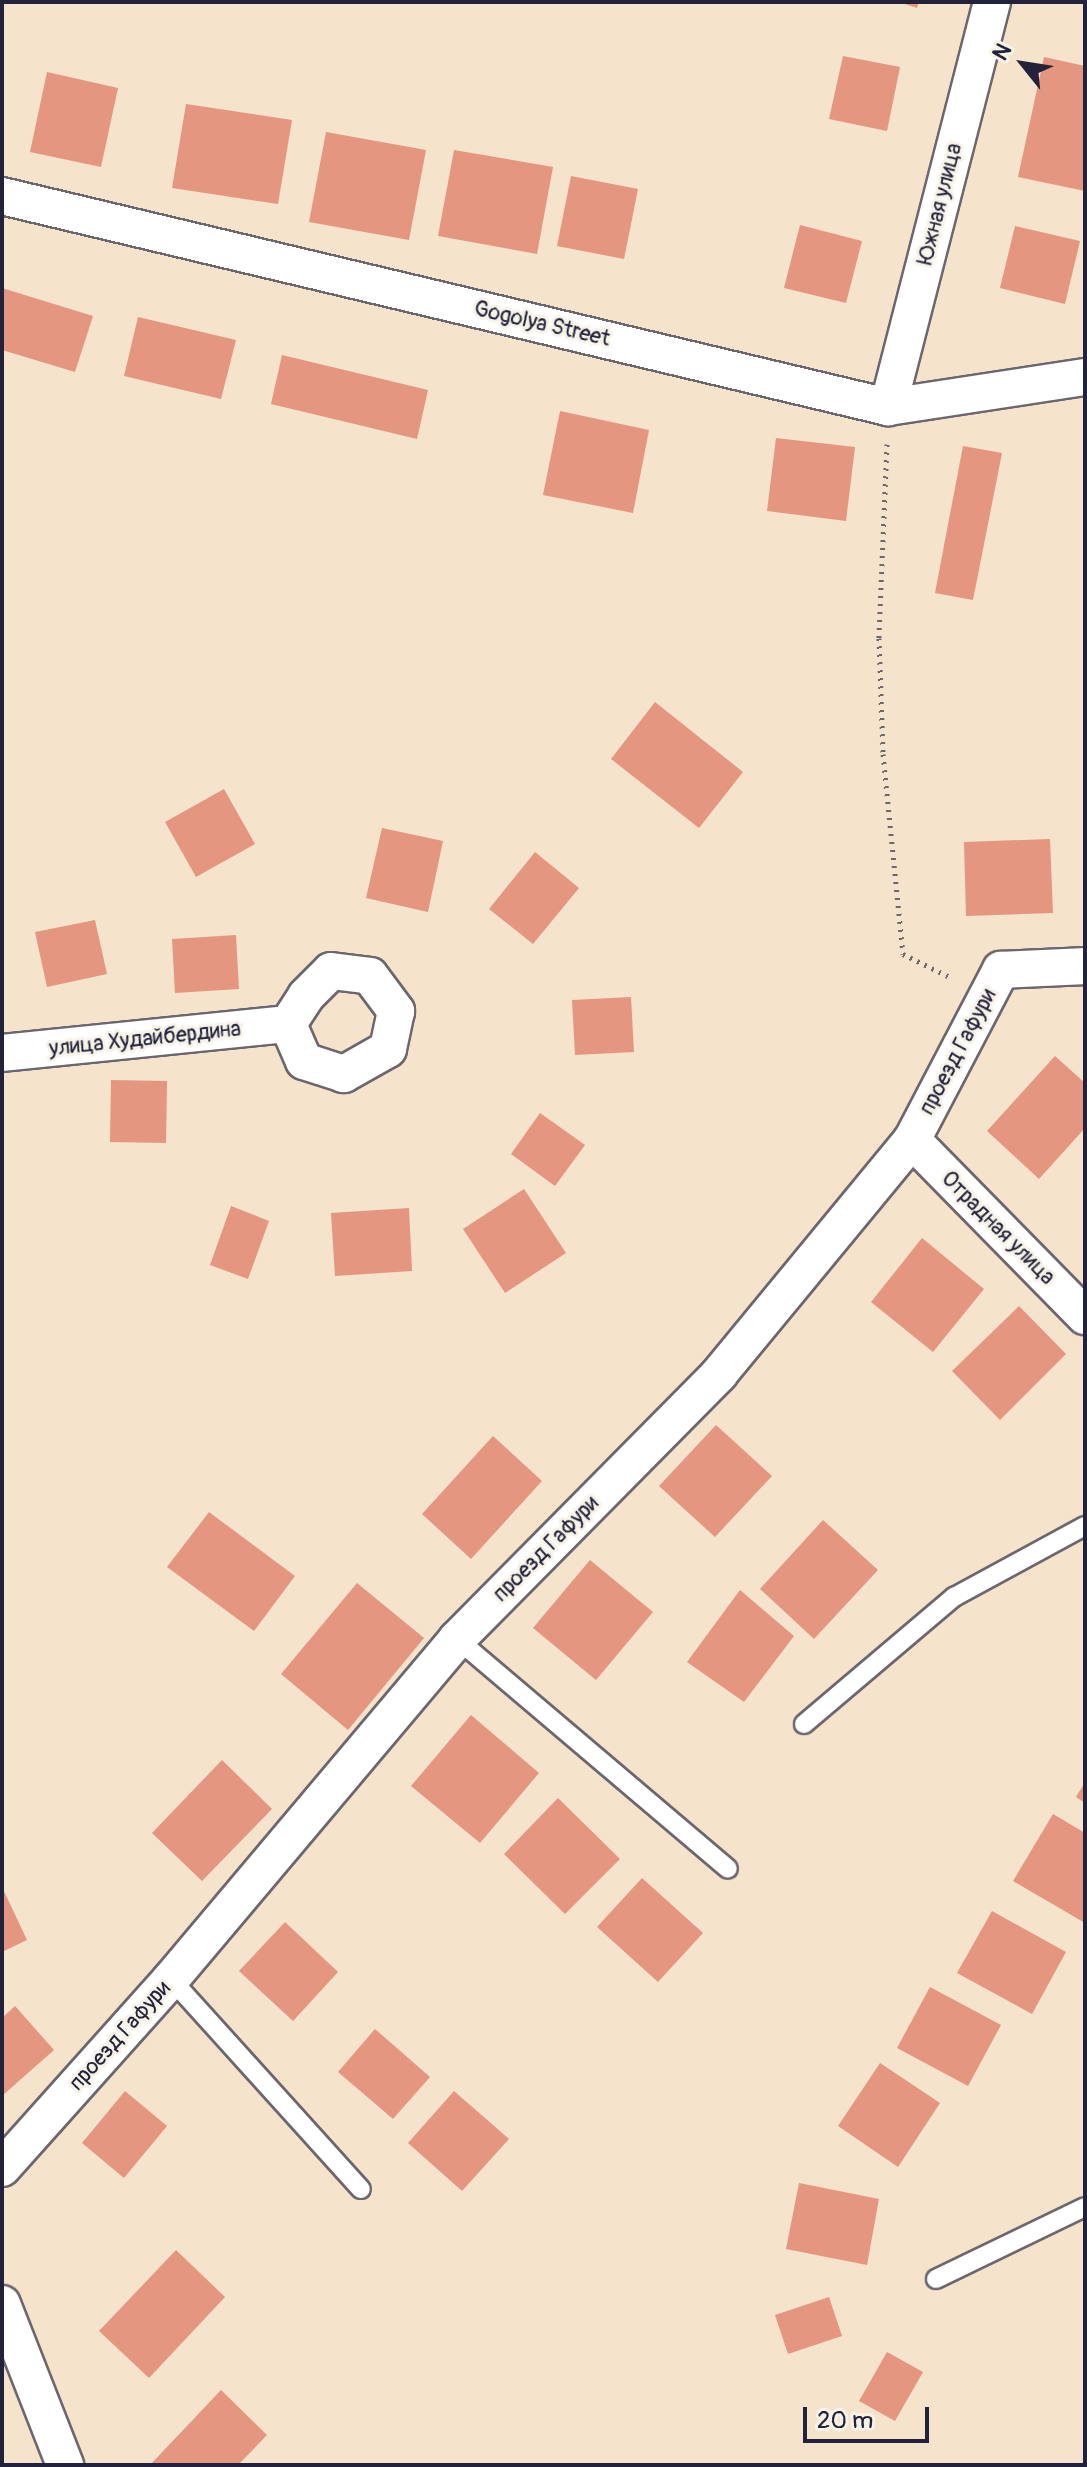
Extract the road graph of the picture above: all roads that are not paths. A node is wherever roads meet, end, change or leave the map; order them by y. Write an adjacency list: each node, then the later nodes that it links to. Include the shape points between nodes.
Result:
1 (992, 2): 4 (street, Южная улица)
2 (2, 196): 4 (street, Gogolya Street)
3 (1085, 377): 4 (street, Gogolya Street)
4 (888, 407)
5 (1085, 966): 8 (street, проезд Гафури, via 1001,970)
6 (288, 1024): 7 (street, улица Худайбердина)
7 (2, 1053)
8 (912, 1140): 9 (street, Отрадная улица); 11 (street, проезд Гафури, via 719,1374)
9 (1085, 1316)
10 (1085, 1526): 12 (lane, via 954,1597)
11 (457, 1639): 13 (lane); 14 (street, проезд Гафури)
12 (804, 1724)
13 (728, 1869)
14 (171, 1979): 15 (street, проезд Гафури); 16 (lane)
15 (2, 2168)
16 (361, 2189)
17 (1085, 2207): 18 (lane)
18 (936, 2279)
19 (2, 2304): 20 (street)
20 (65, 2465)

